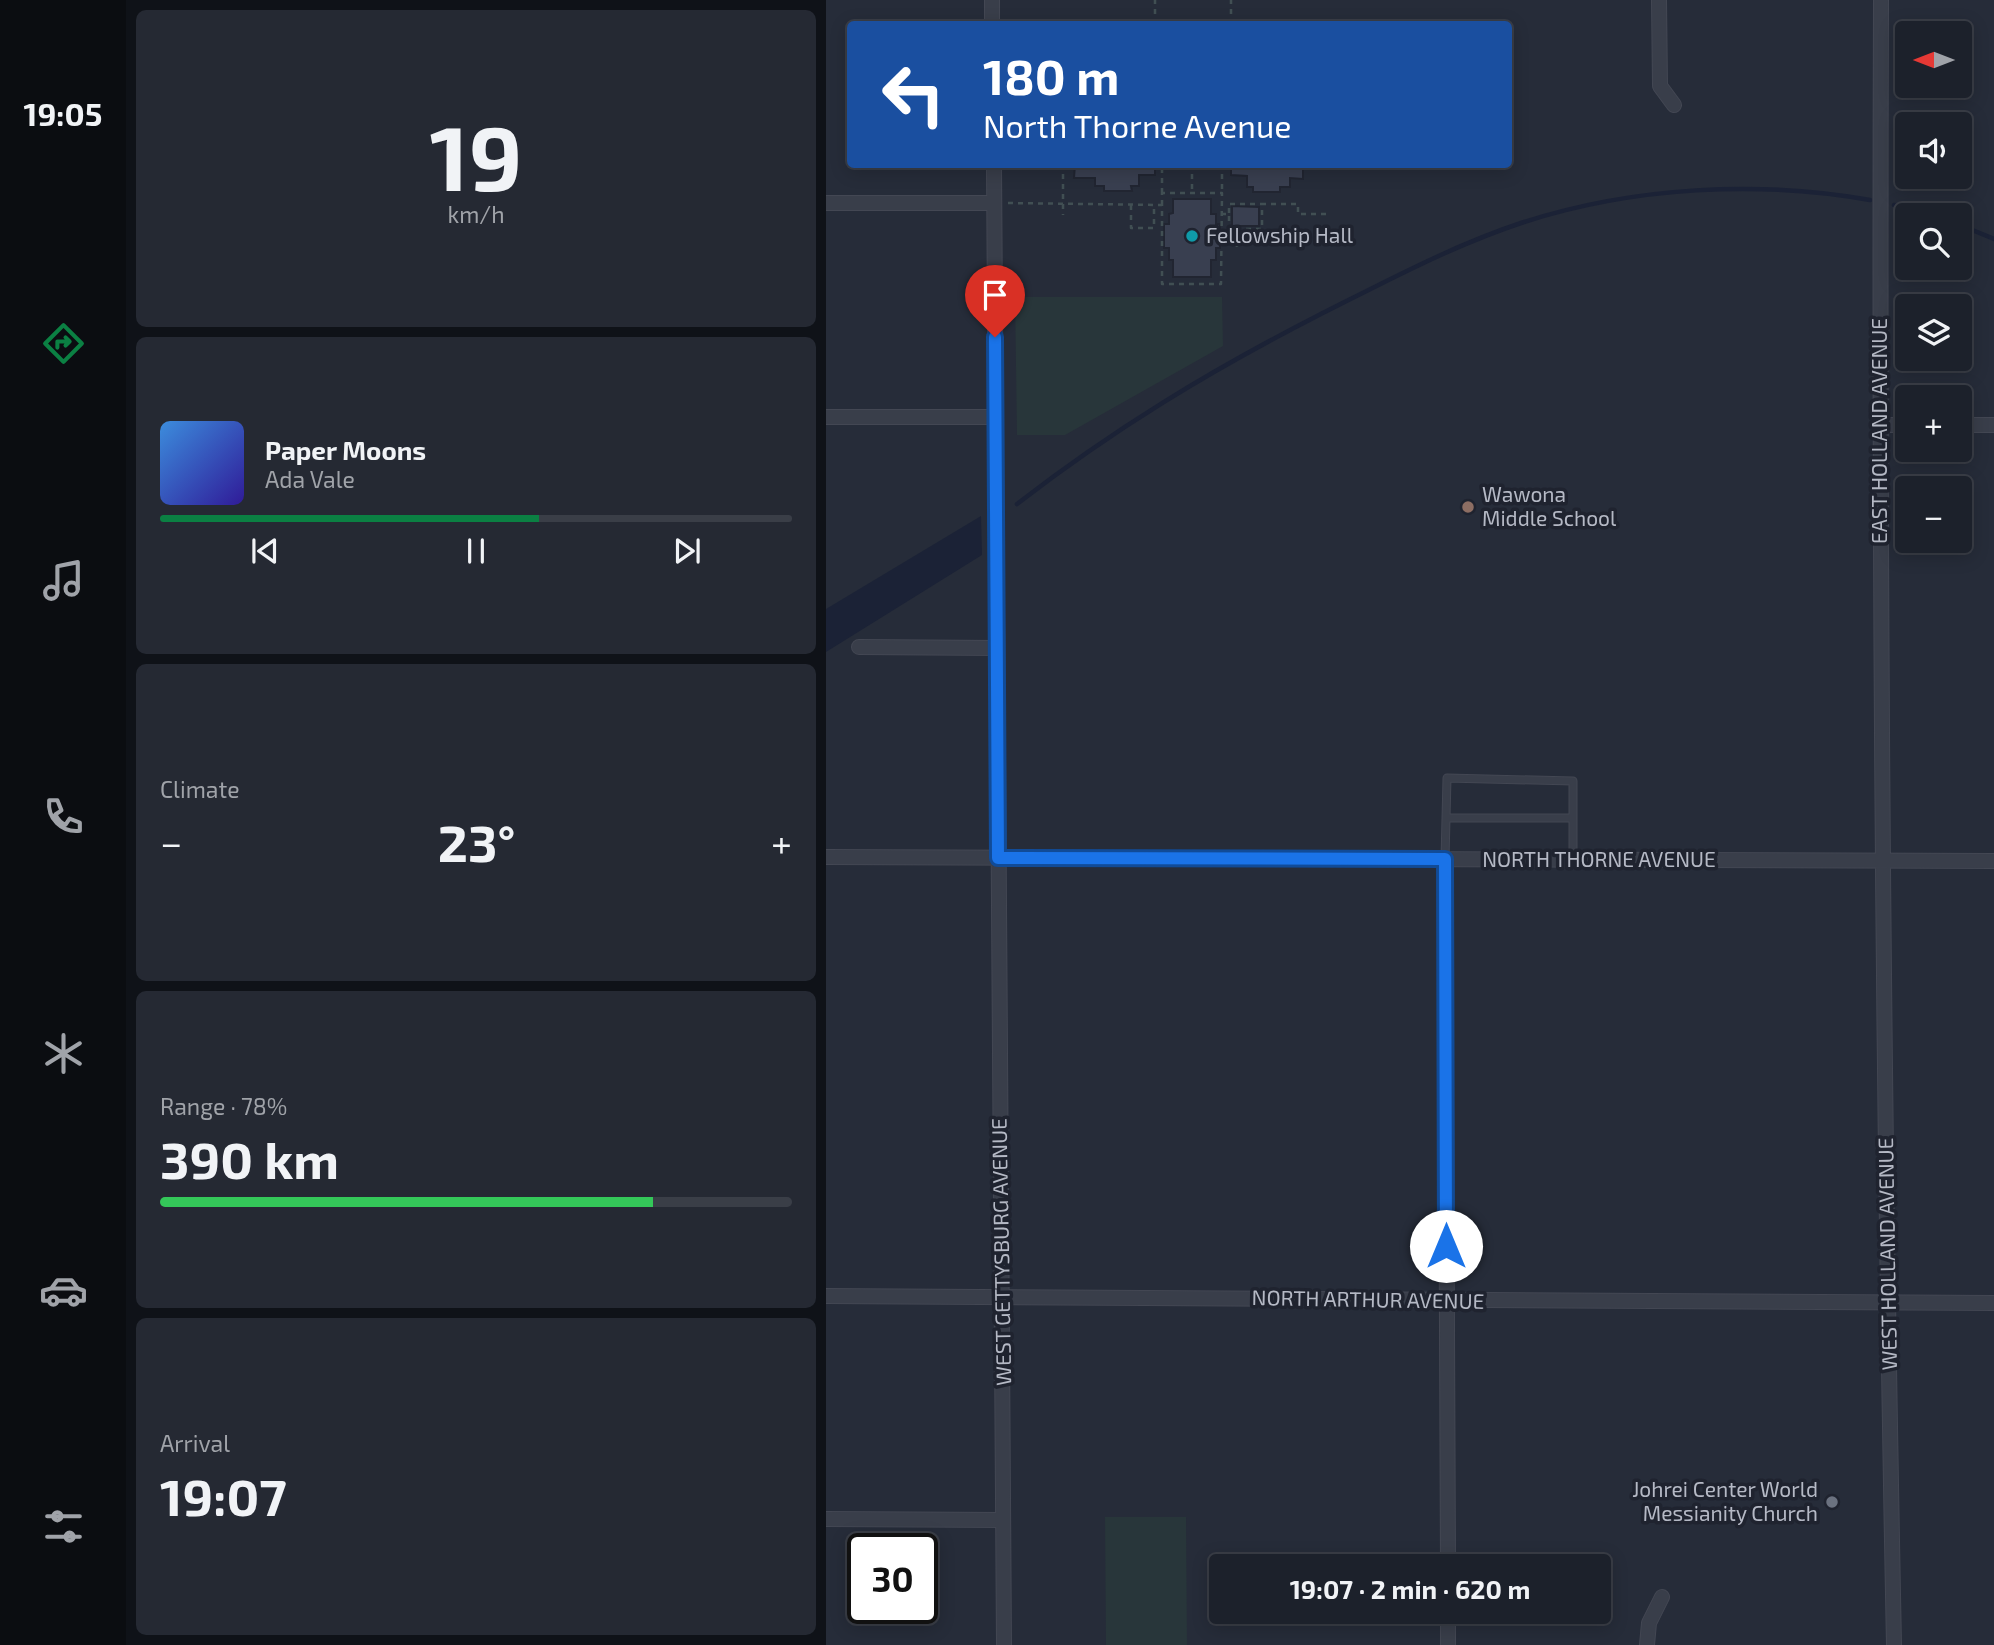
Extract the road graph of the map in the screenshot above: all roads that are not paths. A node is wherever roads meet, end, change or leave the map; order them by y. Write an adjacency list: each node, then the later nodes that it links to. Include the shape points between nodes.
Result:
1 (992, 0): 4 (street)
2 (1659, 0): 5 (street, via 1660,86)
3 (1881, 0): 11 (street, EAST HOLLAND AVENUE)
4 (992, 21)
5 (1674, 105)
6 (993, 168): 8 (street, WEST GETTYSBURG AVENUE)
7 (826, 203): 8 (street)
8 (994, 203): 10 (street, WEST GETTYSBURG AVENUE)
9 (826, 416): 10 (street)
10 (996, 417): 16 (street, WEST GETTYSBURG AVENUE)
11 (1880, 425): 12 (street); 24 (street, EAST HOLLAND AVENUE)
12 (1895, 425)
13 (1972, 425): 14 (street)
14 (1994, 425)
15 (859, 647): 16 (street)
16 (997, 648): 20 (street, WEST GETTYSBURG AVENUE)
17 (1446, 818): 18 (lane); 18 (lane, via 1447,778 1573,781); 21 (lane)
18 (1573, 818): 22 (lane)
19 (826, 857): 20 (street, NORTH THORNE AVENUE)
20 (998, 858): 21 (street, NORTH THORNE AVENUE); 26 (street, WEST GETTYSBURG AVENUE)
21 (1445, 859): 22 (street, NORTH THORNE AVENUE); 27 (street)
22 (1573, 860): 24 (street, NORTH THORNE AVENUE)
23 (1994, 861): 24 (street, NORTH THORNE AVENUE)
24 (1884, 862): 29 (street, WEST HOLLAND AVENUE)
25 (826, 1296): 26 (street, NORTH ARTHUR AVENUE)
26 (1003, 1296): 27 (street, NORTH ARTHUR AVENUE); 31 (street, WEST GETTYSBURG AVENUE)
27 (1447, 1302): 29 (street, NORTH ARTHUR AVENUE); 32 (street)
28 (1994, 1303): 29 (street, NORTH ARTHUR AVENUE)
29 (1887, 1305): 38 (street, WEST HOLLAND AVENUE)
30 (826, 1519): 31 (street)
31 (1003, 1520): 35 (street, WEST GETTYSBURG AVENUE)
32 (1448, 1554)
33 (1662, 1597): 37 (street, via 1649,1623)
34 (1448, 1624): 36 (street)
35 (1004, 1645)
36 (1448, 1645)
37 (1647, 1645)
38 (1894, 1645)

